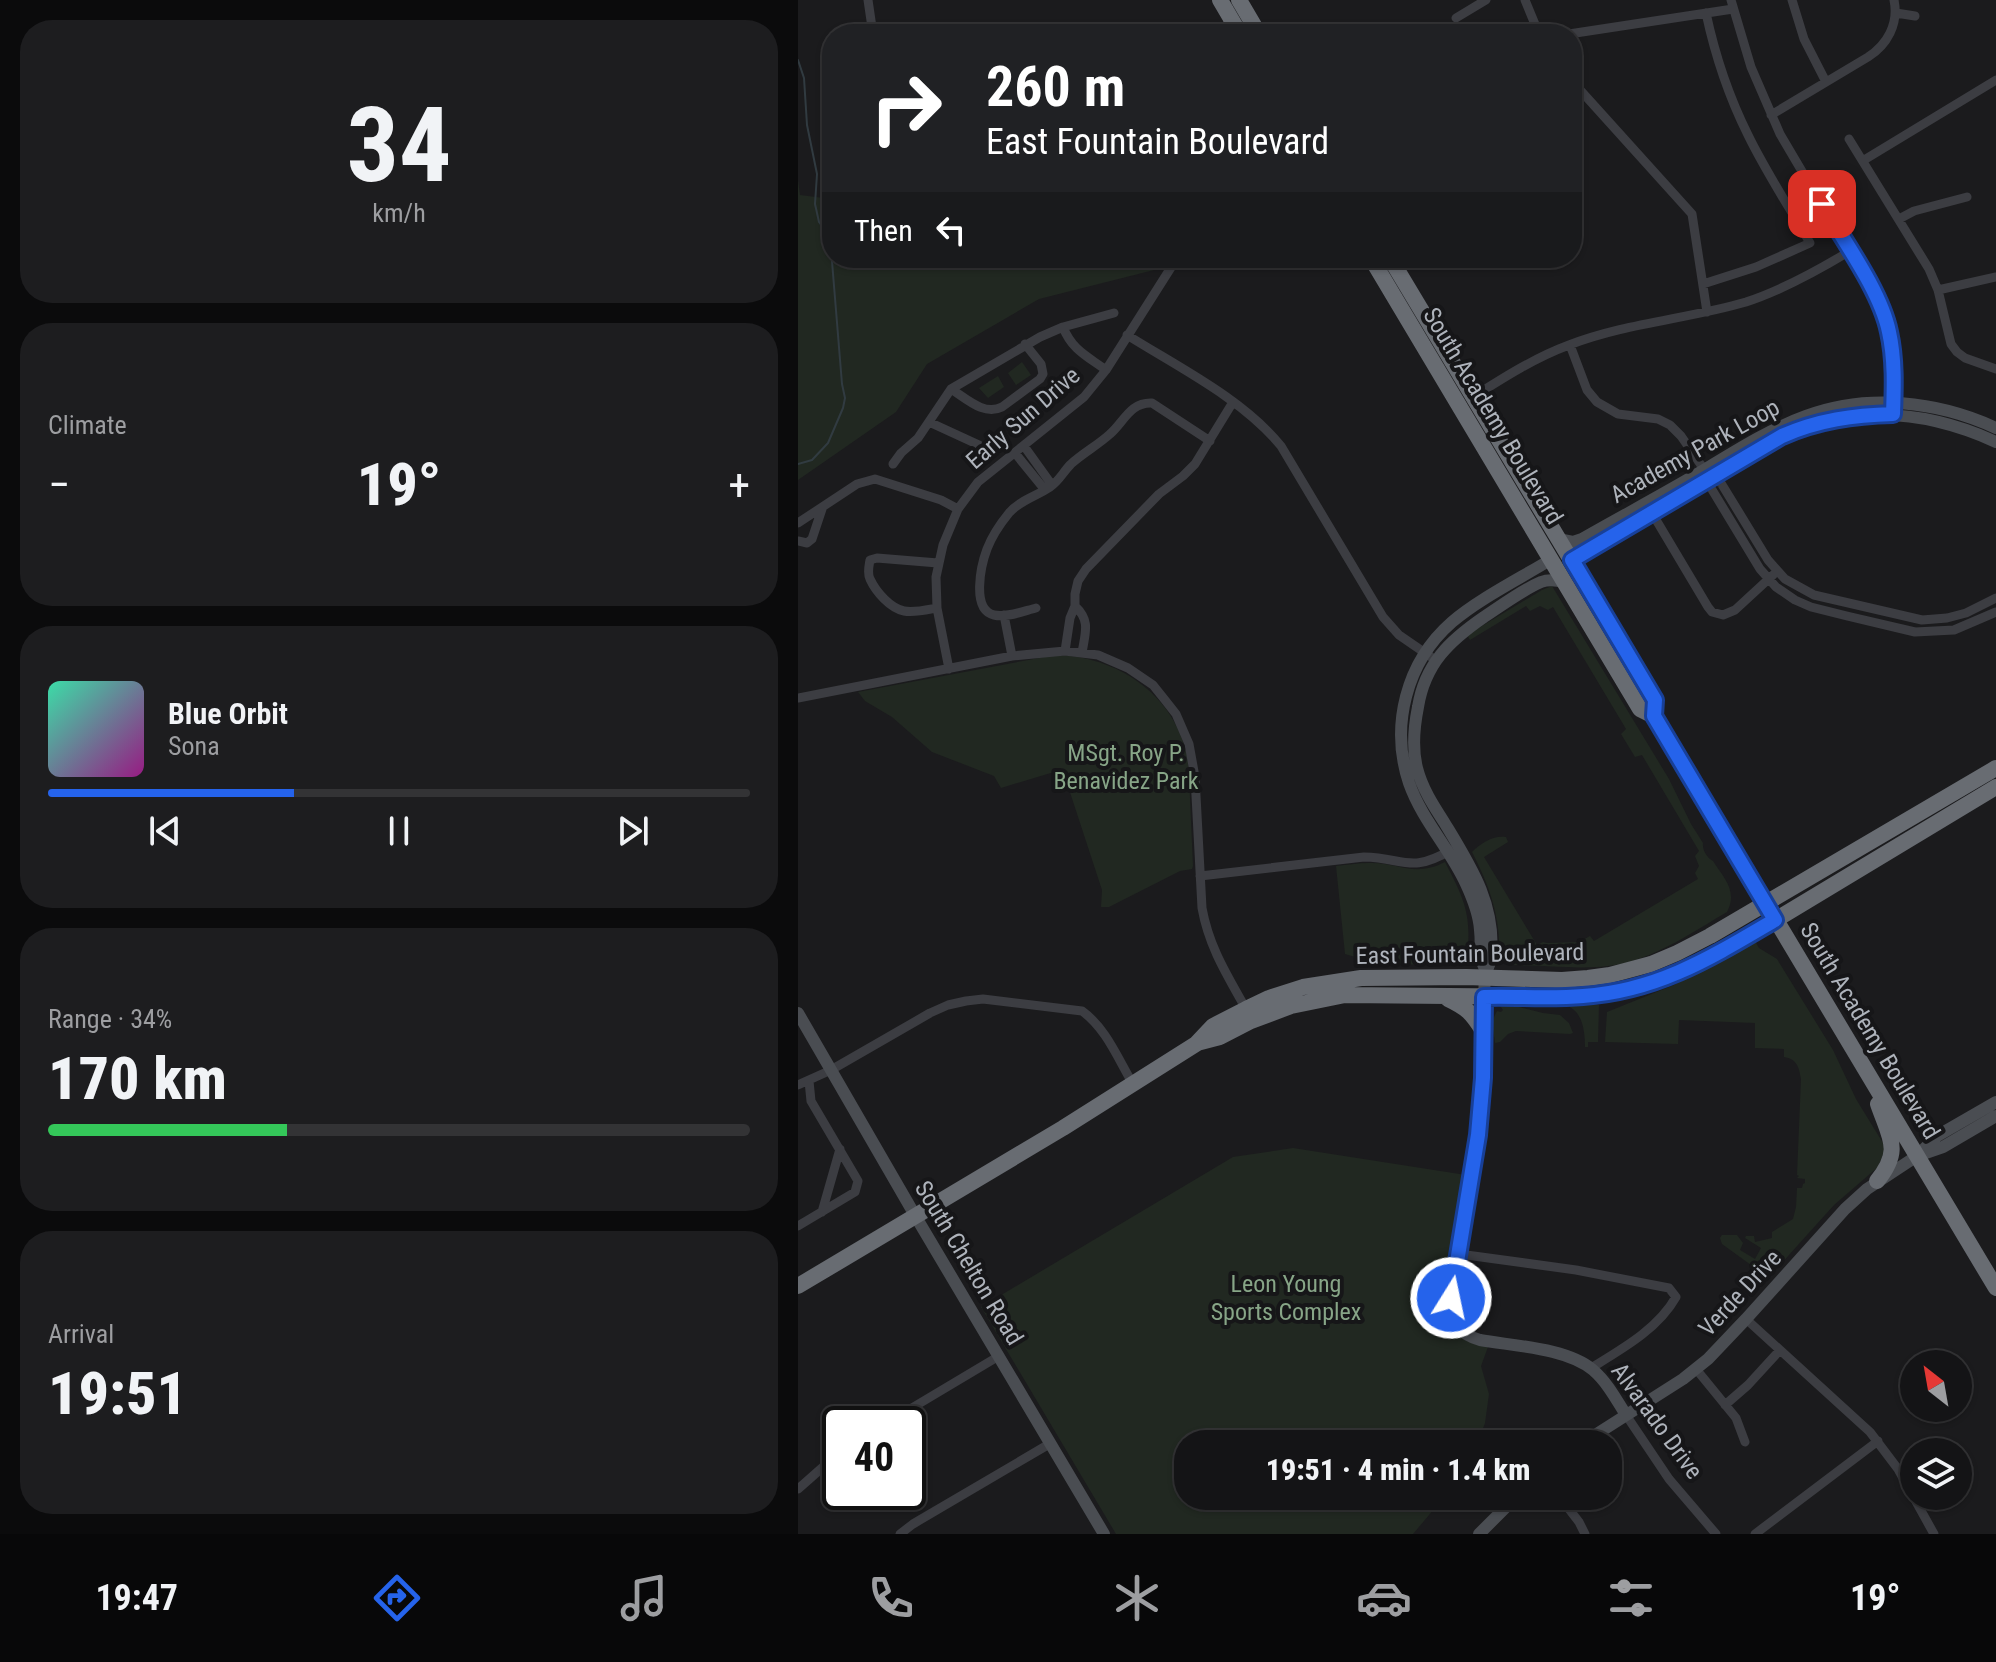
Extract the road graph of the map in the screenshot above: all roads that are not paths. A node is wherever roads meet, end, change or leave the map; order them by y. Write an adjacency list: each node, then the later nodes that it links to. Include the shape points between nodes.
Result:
1 (868, 0): 12 (street)
2 (1239, 0): 13 (highway)
3 (1486, 0): 11 (street)
4 (1525, 0): 14 (street)
5 (1792, 0): 17 (street)
6 (1894, 0): 9 (street)
7 (1732, 4): 8 (street); 19 (street)
8 (1706, 13): 15 (street); 29 (street, via 1740,118 1810,243)
9 (1896, 13): 10 (street); 17 (street, via 1882,47)
10 (1915, 16)
11 (1456, 18)
12 (872, 24)
13 (1253, 24)
14 (1535, 24)
15 (1582, 32)
16 (1996, 80): 21 (street)
17 (1826, 82): 19 (street)
18 (1582, 92): 29 (street, via 1692,214)
19 (1771, 115): 24 (street)
20 (1849, 139): 21 (street)
21 (1864, 160): 23 (street)
22 (1967, 197): 23 (street)
23 (1899, 219): 30 (street)
24 (1850, 251): 31 (street, via 1778,290); 42 (street, via 1886,320 1894,367)
25 (1171, 268): 34 (street, Early Sun Drive)
26 (1377, 268): 44 (highway, South Academy Boulevard)
27 (1396, 268): 40 (highway, South Academy Boulevard)
28 (1996, 277): 30 (street)
29 (1703, 284): 31 (street)
30 (1938, 290): 37 (street, via 1951,344 1965,358)
31 (1707, 312): 36 (street)
32 (1114, 313): 33 (street)
33 (1063, 327): 35 (street); 38 (street, via 1076,349)
34 (1127, 335): 38 (street, Early Sun Drive); 41 (street)
35 (1025, 344): 39 (street); 39 (street, via 1043,374 1002,407 982,408)
36 (1570, 345): 40 (street); 51 (street, via 1597,402 1618,414 1664,421)
37 (1996, 369)
38 (1106, 370): 49 (street, Early Sun Drive, via 1084,397)
39 (951, 389): 43 (street)
40 (1473, 397): 57 (highway, South Academy Boulevard)
41 (1233, 402): 46 (street); 73 (street, via 1281,446 1390,626)
42 (1893, 408): 45 (street, Academy Park Loop, via 1928,407); 47 (street, Academy Park Loop); 51 (street, Academy Park Loop, via 1806,426)
43 (929, 422): 48 (street); 50 (street)
44 (1469, 424): 59 (highway, South Academy Boulevard); 60 (highway, via 1481,429 1553,547)
45 (1996, 428)
46 (1210, 441): 52 (street, via 1152,403 1136,405); 66 (street, via 1195,464 1086,569 1078,581)
47 (1996, 442)
48 (984, 450)
49 (1020, 450): 52 (street); 54 (street, Early Sun Drive, via 978,482)
50 (893, 464)
51 (1707, 474): 55 (street, Academy Park Loop); 57 (street, Academy Park Loop, via 1582,539); 62 (street, via 1721,483); 63 (street)
52 (1049, 488): 70 (street, via 1012,510 987,548 981,605)
53 (822, 509): 54 (street, via 857,484 875,479); 56 (street); 58 (street, via 812,539)
54 (958, 509): 61 (street, Early Sun Drive)
55 (1652, 513): 60 (street, Academy Park Loop); 63 (street, via 1712,612 1735,610)
56 (798, 523)
57 (1558, 539): 60 (highway, South Academy Boulevard)
58 (798, 541)
59 (1550, 560): 64 (highway, South Academy Boulevard); 73 (street, via 1460,615); 74 (highway, via 1567,570 1607,635)
60 (1572, 560): 74 (highway, South Academy Boulevard)
61 (938, 563): 67 (street, Early Sun Drive); 67 (street, via 877,558 870,560 868,569 869,578 901,611)
62 (1777, 571): 63 (street); 65 (street, via 1814,595 1922,620 1966,613)
63 (1768, 579): 69 (street, via 1811,607 1915,632 1954,630)
64 (1564, 582): 76 (street, via 1541,582 1454,639); 79 (highway, South Academy Boulevard, via 1640,709)
65 (1996, 598)
66 (1075, 606): 71 (street); 72 (street, via 1086,623)
67 (937, 608): 77 (street, Early Sun Drive)
68 (1036, 608): 70 (street)
69 (1996, 612)
70 (1004, 615): 75 (street)
71 (1065, 651): 72 (street); 75 (street)
72 (1082, 653): 83 (street, via 1114,660 1142,676 1176,714 1193,760)
73 (1425, 653): 76 (street); 82 (street, via 1404,702 1402,755 1415,797)
74 (1627, 655): 79 (highway, South Academy Boulevard, via 1655,700)
75 (1012, 656): 77 (street)
76 (1436, 660): 82 (street, via 1419,701 1414,751)
77 (949, 669): 78 (street)
78 (798, 698)
79 (1654, 716): 84 (highway, South Academy Boulevard)
80 (1996, 768): 84 (highway, East Fountain Boulevard)
81 (1996, 787): 85 (highway, East Fountain Boulevard)
82 (1453, 849): 83 (street, via 1420,864 1364,857); 86 (street, via 1476,909)
83 (1200, 876): 89 (street, via 1210,942)
84 (1765, 903): 85 (highway, South Academy Boulevard); 86 (highway, East Fountain Boulevard, via 1651,964 1562,980)
85 (1775, 920): 88 (highway, East Fountain Boulevard, via 1678,974 1634,988 1584,996); 94 (highway, South Academy Boulevard)
86 (1486, 974): 88 (street); 89 (highway, East Fountain Boulevard, via 1342,980 1303,987)
87 (1443, 996): 88 (highway, East Fountain Boulevard); 91 (highway, via 1472,1012); 92 (highway, East Fountain Boulevard, via 1318,999)
88 (1484, 997): 91 (street, Alvarado Drive)
89 (1246, 1009): 92 (highway, East Fountain Boulevard, via 1213,1026)
90 (798, 1013): 93 (street, South Chelton Road)
91 (1483, 1031): 106 (street, Alvarado Drive, via 1478,1135)
92 (1196, 1044): 96 (highway, East Fountain Boulevard)
93 (831, 1070): 95 (street); 96 (street, via 930,1013 983,999 1082,1011 1102,1031); 104 (street, South Chelton Road)
94 (1867, 1073): 101 (highway, South Academy Boulevard); 102 (highway, via 1892,1150)
95 (809, 1081): 97 (street); 100 (street, via 811,1101)
96 (1133, 1084): 104 (highway, East Fountain Boulevard)
97 (798, 1085)
98 (1996, 1102): 101 (street, via 1937,1136)
99 (1996, 1116): 101 (street)
100 (840, 1149): 103 (street); 103 (street, via 858,1181 855,1192)
101 (1917, 1156): 102 (street, Verde Drive); 108 (highway, South Academy Boulevard)
102 (1877, 1181): 109 (street, Verde Drive)
103 (822, 1212): 105 (street)
104 (916, 1217): 107 (highway, East Fountain Boulevard); 111 (street, South Chelton Road)
105 (798, 1226)
106 (1459, 1254): 112 (street, Alvarado Drive, via 1450,1306 1459,1329 1535,1356 1569,1355); 112 (street, via 1669,1288 1676,1297 1668,1310 1634,1341)
107 (798, 1286)
108 (1996, 1288)
109 (1746, 1319): 110 (street); 113 (street, Verde Drive)
110 (1780, 1350): 114 (street); 118 (street)
111 (999, 1356): 115 (street); 120 (street, South Chelton Road)
112 (1591, 1368): 116 (street, Alvarado Drive)
113 (1696, 1369): 114 (street); 116 (street, Verde Drive)
114 (1725, 1405): 119 (street)
115 (915, 1406)
116 (1626, 1415): 117 (street, Verde Drive); 129 (street, Alvarado Drive, via 1669,1479)
117 (1603, 1430)
118 (1878, 1441): 130 (street); 131 (street)
119 (1745, 1442)
120 (1051, 1443): 125 (street, South Chelton Road); 126 (street)
121 (822, 1468): 122 (street)
122 (798, 1489)
123 (1503, 1510): 127 (street)
124 (1570, 1510): 128 (street)
125 (1102, 1533)
126 (900, 1534)
127 (1479, 1534)
128 (1585, 1534)
129 (1716, 1534)
130 (1755, 1534)
131 (1933, 1534)

